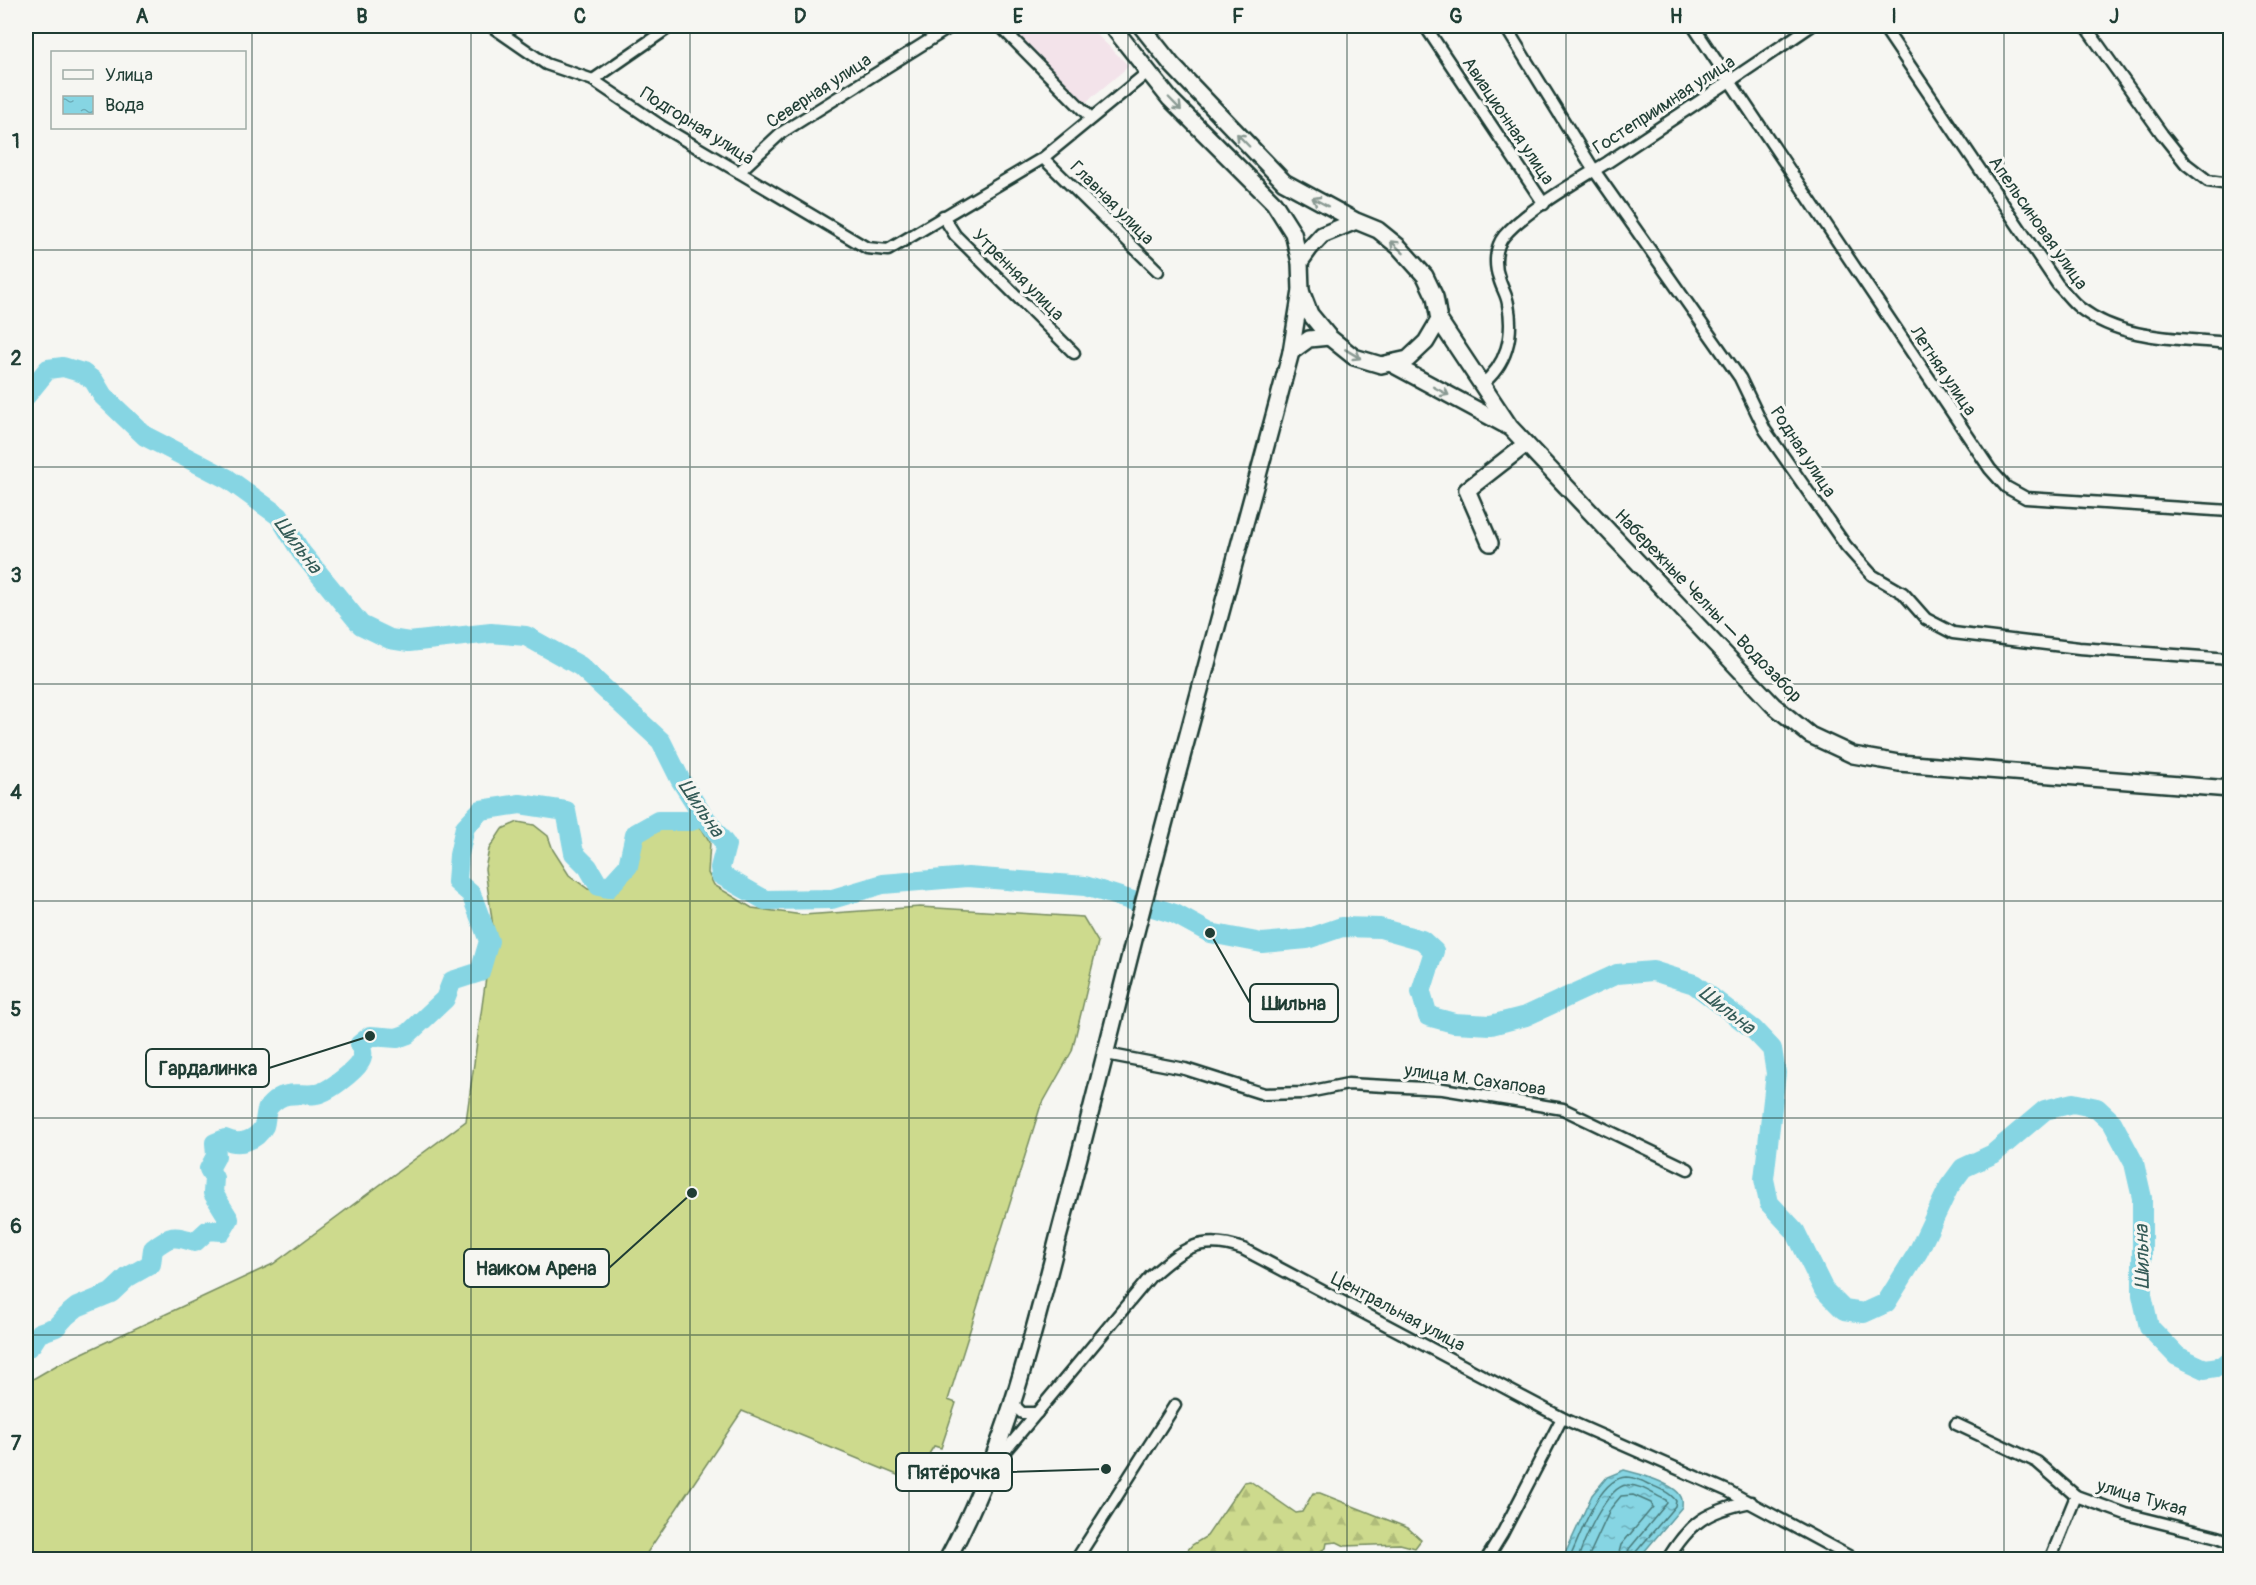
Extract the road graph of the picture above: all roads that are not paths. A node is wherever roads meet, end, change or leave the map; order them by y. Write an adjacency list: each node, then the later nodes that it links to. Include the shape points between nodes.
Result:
1 (490, 26): 14 (street, Подгорная улица, via 546,64)
2 (671, 26): 14 (street)
3 (952, 26): 19 (street, Северная улица, via 781,133)
4 (1000, 26): 16 (street)
5 (1112, 26): 13 (main road, Набережные Челны — Водозабор)
6 (1141, 26): 23 (main road, Набережные Челны — Водозабор, one-way to 6, via 1284,182 1172,65)
7 (1425, 26): 21 (street, Авиационная улица)
8 (1505, 26): 18 (street, Родная улица)
9 (1693, 26): 15 (street, Летняя улица)
10 (1811, 26): 15 (street, Гостеприимная улица)
11 (1883, 26): 29 (street, Апельсиновая улица, via 2058,285 2079,307 2104,324 2137,334)
12 (2085, 26): 20 (street, via 2186,164 2208,181)
13 (1148, 72): 16 (street); 24 (main road, Набережные Челны — Водозабор, one-way to 24, via 1274,203 1293,233)
14 (593, 80): 19 (street, Подгорная улица)
15 (1729, 82): 18 (street, Гостеприимная улица); 36 (street, Летняя улица, via 1990,469 2006,487 2026,498)
16 (1091, 118): 17 (street)
17 (1043, 158): 22 (street); 25 (street, Главная улица)
18 (1594, 170): 21 (street, Гостеприимная улица); 38 (street, Родная улица, via 1740,378 1764,430 1846,546 1872,575 1903,593 1926,619 1953,633 1977,637)
19 (739, 172): 22 (street, Подгорная улица, via 867,248 888,250)
20 (2230, 184)
21 (1544, 204): 33 (street, Гостеприимная улица, via 1505,234 1497,246 1498,276 1508,303 1510,339 1501,365)
22 (943, 216): 31 (street, Утренняя улица, via 955,235)
23 (1356, 221): 24 (main road, via 1322,235); 27 (main road, Набережные Челны — Водозабор, one-way to 23, via 1435,297 1425,276 1378,230)
24 (1300, 262): 26 (main road, Набережные Челны — Водозабор)
25 (1158, 271)
26 (1301, 291): 28 (main road, Набережные Челны — Водозабор, via 1310,314); 30 (main road)
27 (1438, 320): 32 (main road, via 1426,342 1408,359); 33 (main road, Набережные Челны — Водозабор)
28 (1329, 337): 30 (main road, via 1309,339); 32 (main road, Набережные Челны — Водозабор, one-way to 32, via 1354,357 1381,366)
29 (2230, 343)
30 (1291, 352): 40 (main road, via 1149,876)
31 (1074, 353)
32 (1390, 363): 34 (main road, Набережные Челны — Водозабор, one-way to 34)
33 (1481, 385): 34 (main road, Набережные Челны — Водозабор)
34 (1510, 427): 35 (main road, Набережные Челны — Водозабор)
35 (1526, 444): 37 (main road, via 1467,490); 39 (main road, Набережные Челны — Водозабор, via 1773,705 1810,735 1853,755 1899,763)
36 (2230, 511)
37 (1490, 543)
38 (2230, 659)
39 (2230, 789)
40 (1106, 1053): 41 (street, улица М. Сахапова, via 1185,1069 1264,1094 1303,1093 1348,1084 1443,1089 1563,1109); 42 (main road)
41 (1688, 1169)
42 (1014, 1399): 44 (street, via 1022,1413); 47 (main road)
43 (1175, 1405): 54 (street)
44 (1037, 1413): 45 (street, Центральная улица, via 1150,1277 1172,1257 1211,1242 1244,1249); 47 (street, Центральная улица)
45 (1562, 1418): 48 (street, Центральная улица); 55 (street)
46 (1956, 1424): 49 (street, улица Тукая, via 2037,1462)
47 (990, 1469): 53 (main road)
48 (1728, 1491): 50 (street, Центральная улица); 51 (street)
49 (2076, 1496): 52 (street, улица Тукая); 58 (street)
50 (1751, 1502): 51 (street); 57 (street, Центральная улица)
51 (1720, 1509): 56 (street, via 1685,1534)
52 (2230, 1542)
53 (946, 1560)
54 (1076, 1560)
55 (1486, 1560)
56 (1667, 1560)
57 (1856, 1560)
58 (2050, 1560)

